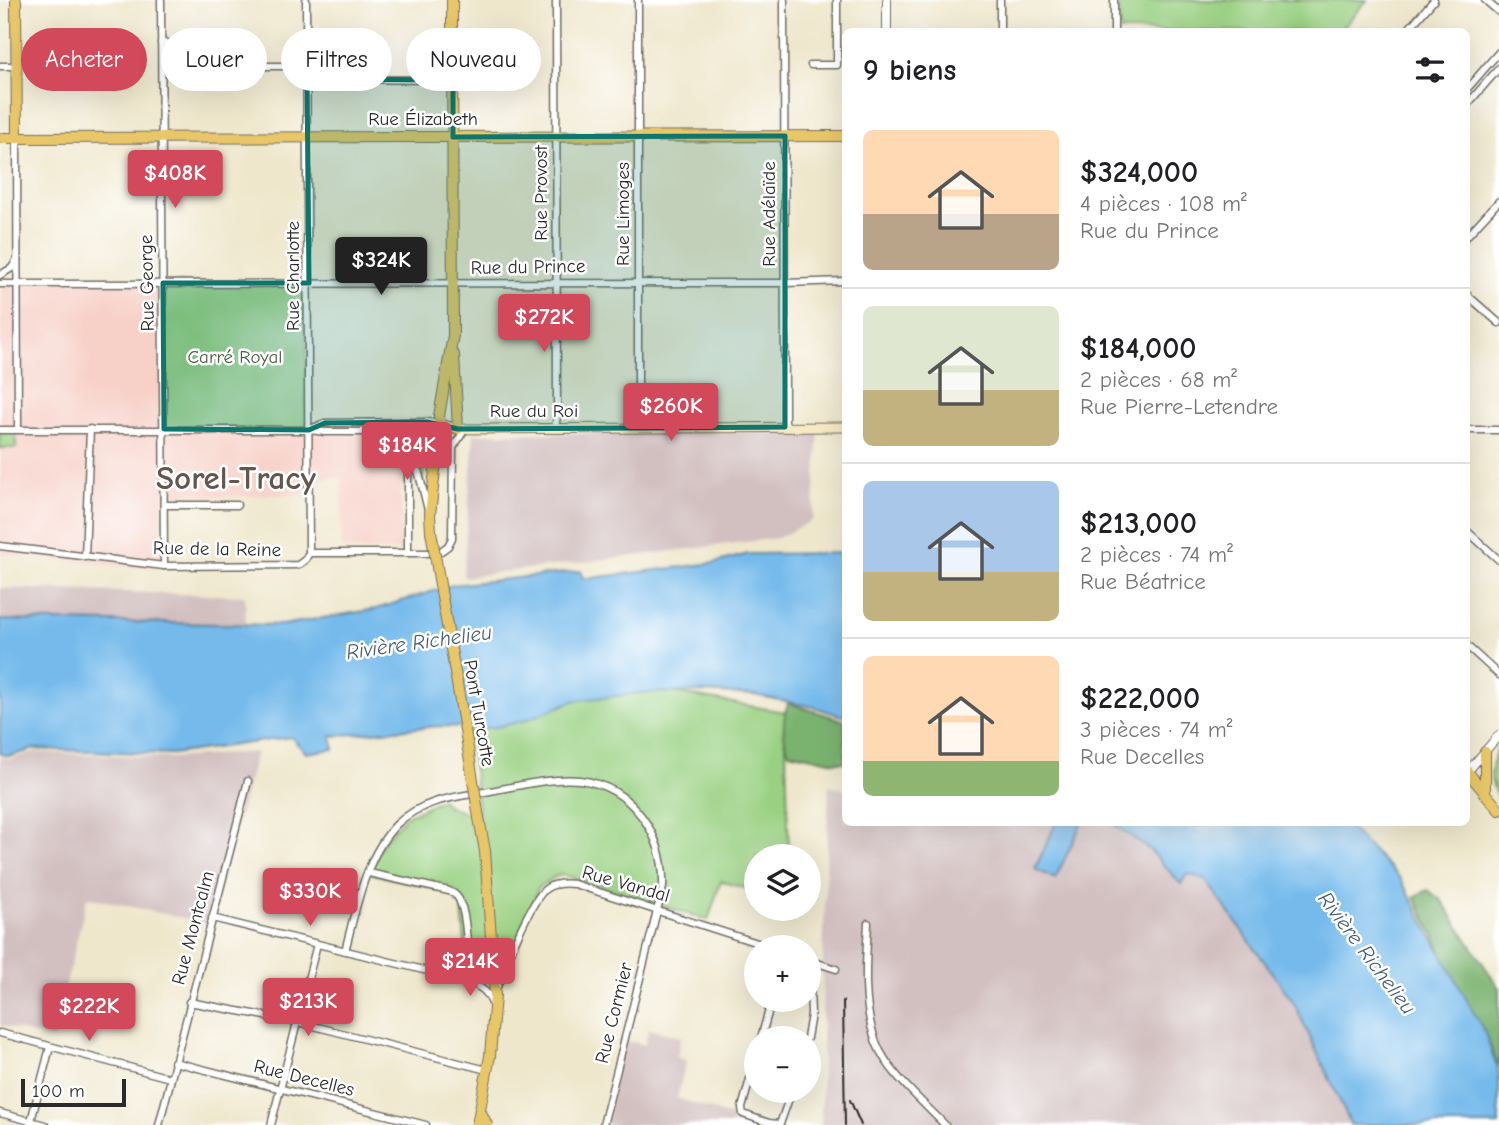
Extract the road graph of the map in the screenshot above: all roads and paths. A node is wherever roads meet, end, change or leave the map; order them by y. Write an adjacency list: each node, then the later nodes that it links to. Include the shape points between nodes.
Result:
1 (16, 0): 25 (main road)
2 (160, 0): 21 (street, Rue George)
3 (306, 0): 15 (street, Rue Charlotte)
4 (452, 0): 16 (main road)
5 (556, 0): 32 (street, Rue Provost)
6 (638, 0): 36 (street, Rue Limoges)
7 (784, 0): 33 (street, Rue Adélaïde)
8 (836, 0): 23 (street, via 837,65)
9 (887, 0): 17 (street)
10 (1000, 0): 18 (street)
11 (1114, 0): 19 (street)
12 (1434, 0): 20 (street)
13 (1485, 0): 14 (street)
14 (1499, 12)
15 (306, 28)
16 (452, 28)
17 (887, 28)
18 (1000, 28)
19 (1114, 28)
20 (1410, 28)
21 (161, 43)
22 (1499, 52): 30 (street)
23 (811, 65)
24 (0, 66): 25 (street)
25 (17, 66): 38 (main road)
26 (1499, 68): 31 (street)
27 (161, 91): 39 (street, Rue George)
28 (307, 91): 40 (street, Rue Charlotte)
29 (453, 91): 35 (main road)
30 (1470, 92)
31 (1470, 93)
32 (557, 136): 35 (main road, Rue Élizabeth); 36 (main road, Rue Élizabeth); 46 (street, Rue Provost)
33 (785, 136): 34 (main road, Rue Élizabeth); 36 (main road, Rue Élizabeth); 51 (street, Rue Adélaïde)
34 (842, 136)
35 (453, 137): 40 (main road, Rue Élizabeth); 50 (main road)
36 (639, 137): 47 (street, Rue Limoges)
37 (0, 138): 38 (main road, Rue Élizabeth)
38 (17, 138): 39 (main road, Rue Élizabeth); 43 (street)
39 (161, 138): 40 (main road, Rue Élizabeth); 48 (street, Rue George)
40 (307, 138): 49 (street, Rue Charlotte)
41 (1499, 202): 42 (street)
42 (1470, 233)
43 (18, 257): 44 (street, via 12,268); 53 (street)
44 (0, 275)
45 (842, 281): 51 (street, Rue du Prince)
46 (557, 282): 47 (street, Rue du Prince); 50 (street, Rue du Prince); 60 (street, Rue Provost)
47 (639, 282): 51 (street, Rue du Prince); 61 (street, Rue Limoges)
48 (163, 283): 49 (street, Rue du Prince); 53 (street, Rue du Prince); 64 (street, Rue George)
49 (309, 283): 50 (street, Rue du Prince); 67 (street, Rue Charlotte)
50 (453, 283): 56 (main road)
51 (785, 283): 58 (street, Rue Adélaïde)
52 (0, 284): 53 (street, Rue du Prince)
53 (19, 284): 62 (street)
54 (1470, 298): 55 (street)
55 (1499, 323)
56 (450, 348): 57 (main road, Pont Turcotte); 65 (main road)
57 (440, 425): 65 (main road, Rue du Roi); 67 (street, Rue du Roi, via 325,423); 73 (main road, Pont Turcotte)
58 (785, 427): 59 (main road, Rue du Roi); 61 (main road, Rue du Roi)
59 (842, 427)
60 (555, 428): 61 (main road, Rue du Roi); 65 (main road, Rue du Roi)
61 (638, 428)
62 (18, 429): 63 (street, Rue du Roi); 66 (street, Rue du Roi)
63 (90, 429): 64 (street, Rue du Roi); 80 (street)
64 (164, 429): 67 (street, Rue du Roi); 71 (street, Rue George)
65 (462, 429): 76 (street, via 453,448 452,538)
66 (0, 430)
67 (309, 430): 70 (street, Rue du Roi, via 393,432); 77 (street, Rue Charlotte)
68 (1470, 430): 69 (street)
69 (1499, 430)
70 (408, 448): 73 (street); 78 (street)
71 (164, 505): 72 (street); 82 (street, Rue George)
72 (237, 505)
73 (429, 515): 96 (main road, Pont Turcotte, bridge, via 485,850)
74 (1470, 534): 81 (street)
75 (0, 546): 80 (street, Rue de la Reine)
76 (440, 551)
77 (309, 553): 78 (street, Rue de la Reine); 82 (street, Rue de la Reine, via 298,565)
78 (408, 553): 79 (street, Rue de la Reine)
79 (428, 553)
80 (85, 557): 82 (street, Rue de la Reine)
81 (1499, 560)
82 (164, 566)
83 (1470, 649): 84 (street)
84 (1499, 675)
85 (1499, 734): 86 (street)
86 (1485, 752): 87 (street); 90 (main road)
87 (1470, 768)
88 (1470, 774): 90 (main road)
89 (248, 781): 94 (street, Rue Montcalm)
90 (1485, 792): 91 (main road)
91 (1499, 810)
92 (369, 873): 93 (street, Rue Cormier, via 382,843 416,809 442,799 567,780 613,791 642,815 656,840 663,874); 99 (street, Rue Cormier); 102 (street, via 457,896 468,955 464,969)
93 (657, 909): 97 (street, Rue Vandal); 103 (street, Rue Vandal, via 574,884 547,888 530,909); 124 (street, Rue Cormier)
94 (212, 918): 98 (street); 104 (street, Rue Montcalm)
95 (869, 923): 126 (street, via 867,986 876,1043 892,1068)
96 (490, 934): 102 (street, via 488,950 478,966 464,976); 103 (main road, Pont Turcotte)
97 (744, 938)
98 (317, 944): 99 (street); 106 (street)
99 (345, 951): 102 (street)
100 (821, 964): 101 (street)
101 (836, 969)
102 (453, 977): 105 (street, via 484,989)
103 (495, 996): 105 (main road, Pont Turcotte)
104 (189, 1002): 106 (street); 109 (street, Rue Montcalm)
105 (494, 1012): 110 (main road, Pont Turcotte)
106 (298, 1022): 110 (street); 112 (street)
107 (0, 1033): 108 (street)
108 (50, 1047): 111 (street); 117 (street)
109 (174, 1062): 111 (street, Rue Montcalm); 112 (street, Rue Decelles)
110 (487, 1070): 115 (main road, Pont Turcotte)
111 (170, 1078): 119 (street, Rue Montcalm)
112 (280, 1089): 120 (street); 121 (street, Rue Decelles)
113 (744, 1103): 125 (street, via 746,1116)
114 (787, 1103): 125 (street)
115 (480, 1109): 122 (main road, Pont Turcotte); 123 (main road)
116 (0, 1113): 117 (street)
117 (30, 1123): 118 (street)
118 (45, 1125)
119 (159, 1125)
120 (271, 1125)
121 (426, 1125)
122 (477, 1125)
123 (487, 1125)
124 (601, 1125)
125 (779, 1125)
126 (945, 1125)

